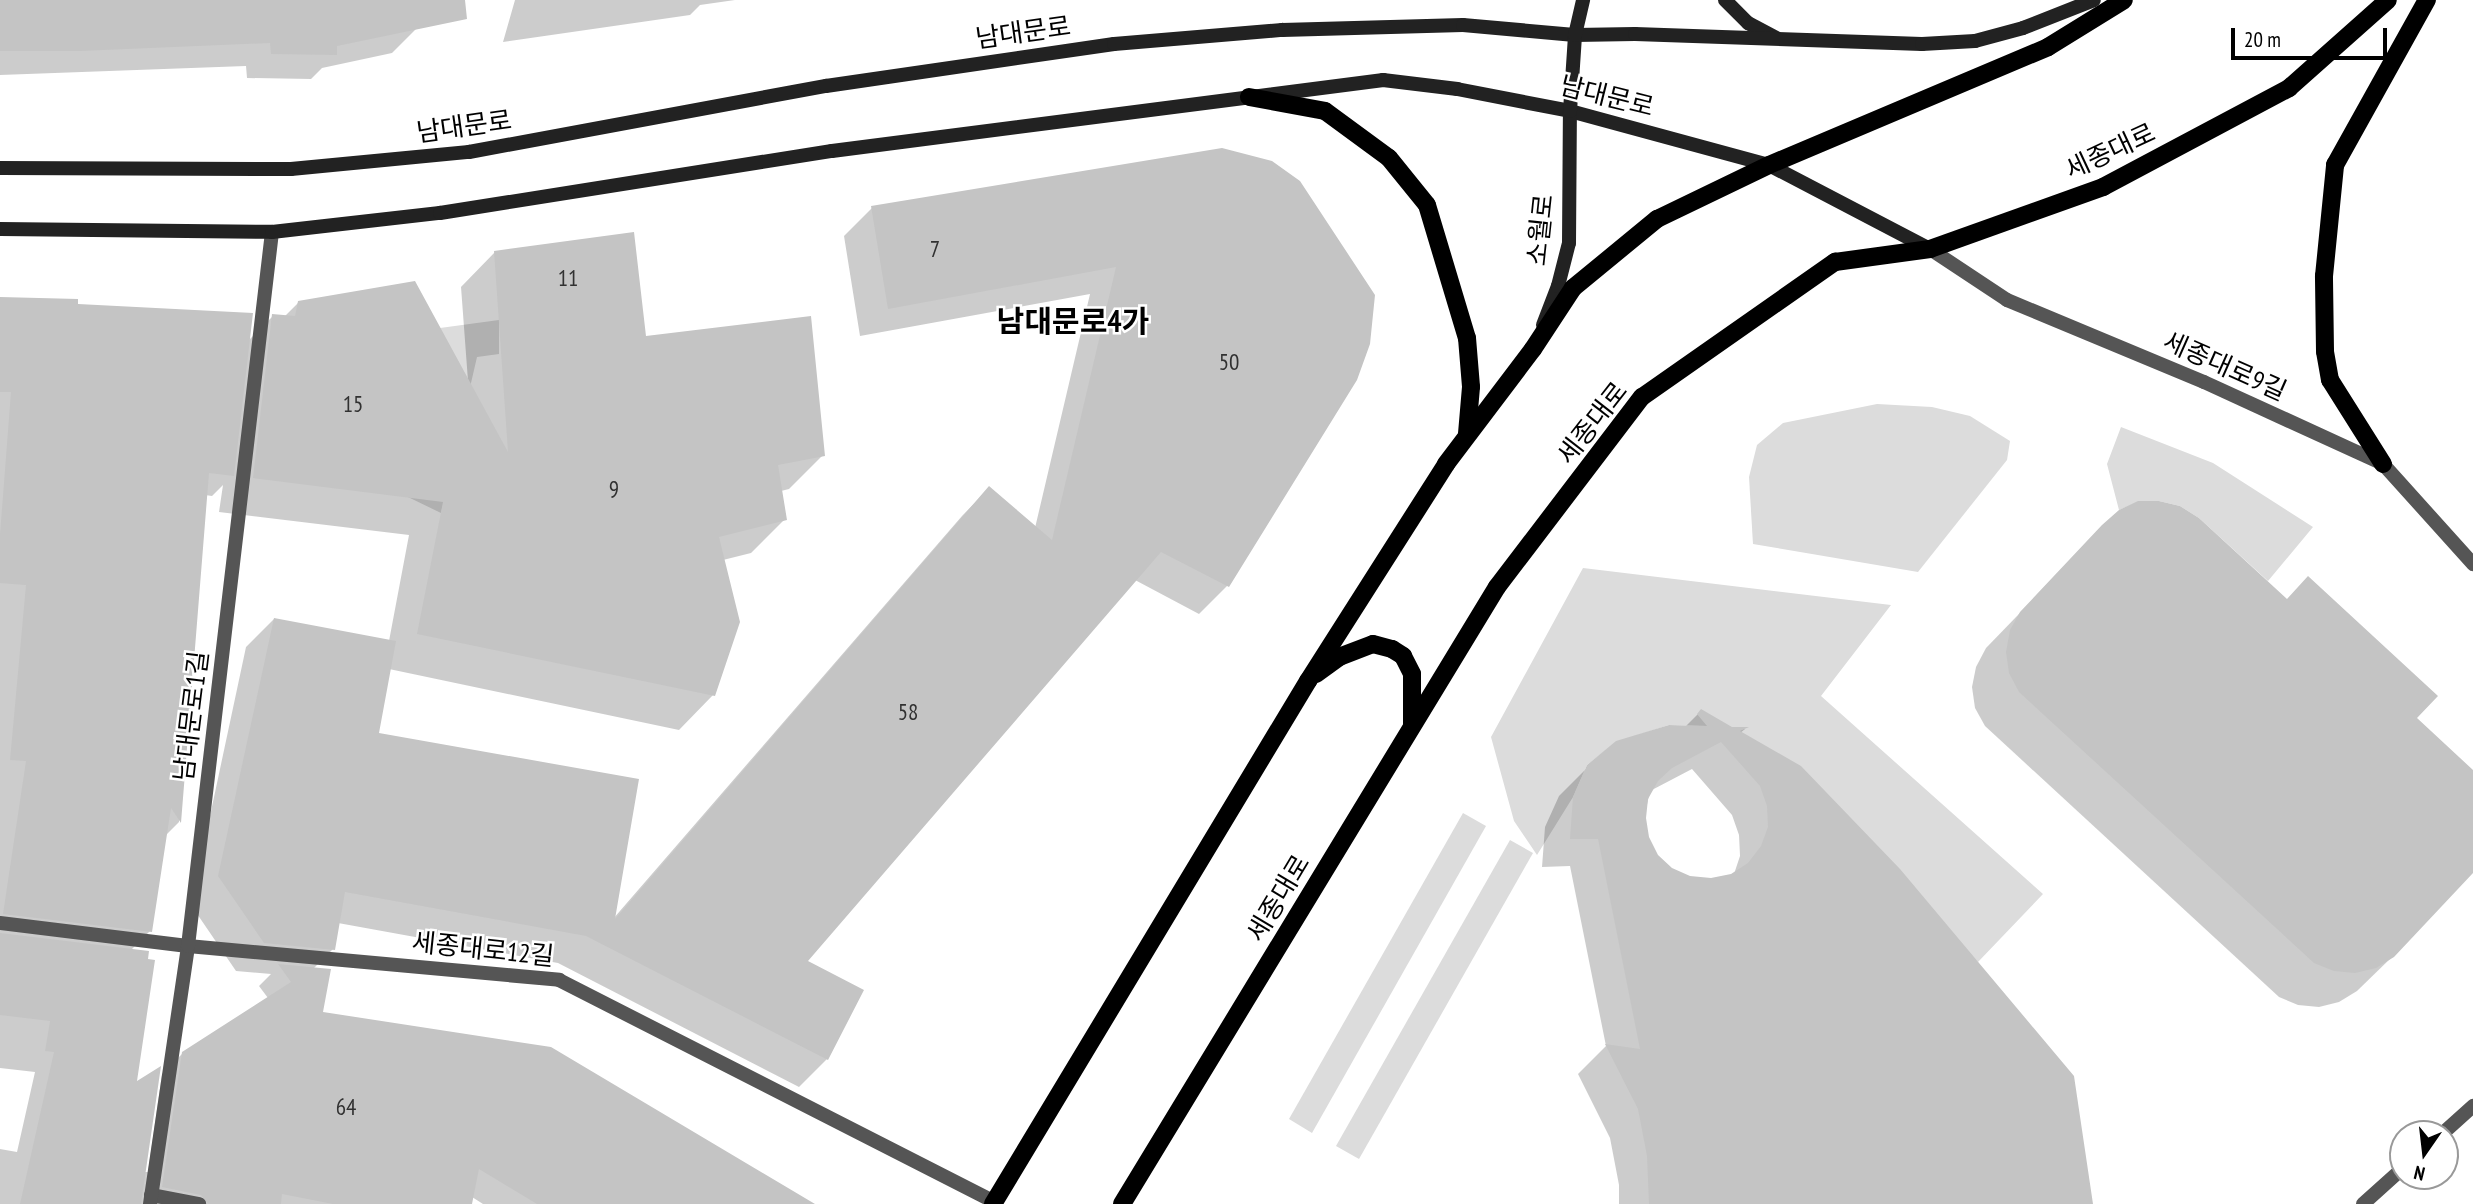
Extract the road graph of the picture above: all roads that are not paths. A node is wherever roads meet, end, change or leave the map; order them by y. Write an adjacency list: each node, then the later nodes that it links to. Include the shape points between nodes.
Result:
1 (1583, 0): 7 (main road)
2 (1725, 0): 8 (main road, via 1748,23)
3 (2094, 0): 8 (main road, 남대문로, via 1975,41)
4 (2124, 0): 11 (main road, via 2048,47)
5 (2388, 0): 15 (main road, 세종대로, via 2289,88 2103,187)
6 (2427, 0): 18 (main road, via 2335,165 2325,264 2325,351 2330,380)
7 (1575, 35): 8 (main road, 남대문로); 10 (main road, 소월로); 12 (main road, 남대문로, via 1434,25 1128,42 826,86 469,152 291,169)
8 (1780, 40)
9 (1249, 97): 10 (main road, 남대문로, via 1384,80); 14 (main road, 남대문로, via 832,151 440,213); 17 (main road, via 1325,111 1389,158 1427,205 1467,338 1471,387)
10 (1570, 111): 11 (main road, 남대문로); 16 (main road, 소월로, via 1569,243 1559,286)
11 (1769, 165): 15 (main road, 남대문로); 16 (main road, via 1657,219 1573,288)
12 (0, 167)
13 (0, 229): 14 (main road, 남대문로)
14 (272, 232): 23 (street, 남대문로1길)
15 (1930, 249): 18 (street, 세종대로9길, via 2007,300 2204,382); 21 (main road, 세종대로, via 1835,262 1642,397 1497,587)
16 (1533, 349): 17 (main road)
17 (1467, 434): 20 (main road)
18 (2383, 464): 19 (street, 세종대로9길)
19 (2473, 564)
20 (1308, 681): 21 (main road, via 1339,657 1373,644 1392,649 1404,656 1412,674); 28 (main road)
21 (1412, 727): 30 (main road, 세종대로)
22 (0, 923): 23 (street, 세종대로12길)
23 (188, 946): 27 (street, 남대문로1길); 28 (street, 세종대로12길, via 559,980)
24 (2473, 1106): 25 (street)
25 (2458, 1120)
26 (2389, 1181): 31 (street)
27 (150, 1199): 29 (street)
28 (994, 1203)
29 (199, 1204)
30 (1122, 1204)
31 (2363, 1204)

